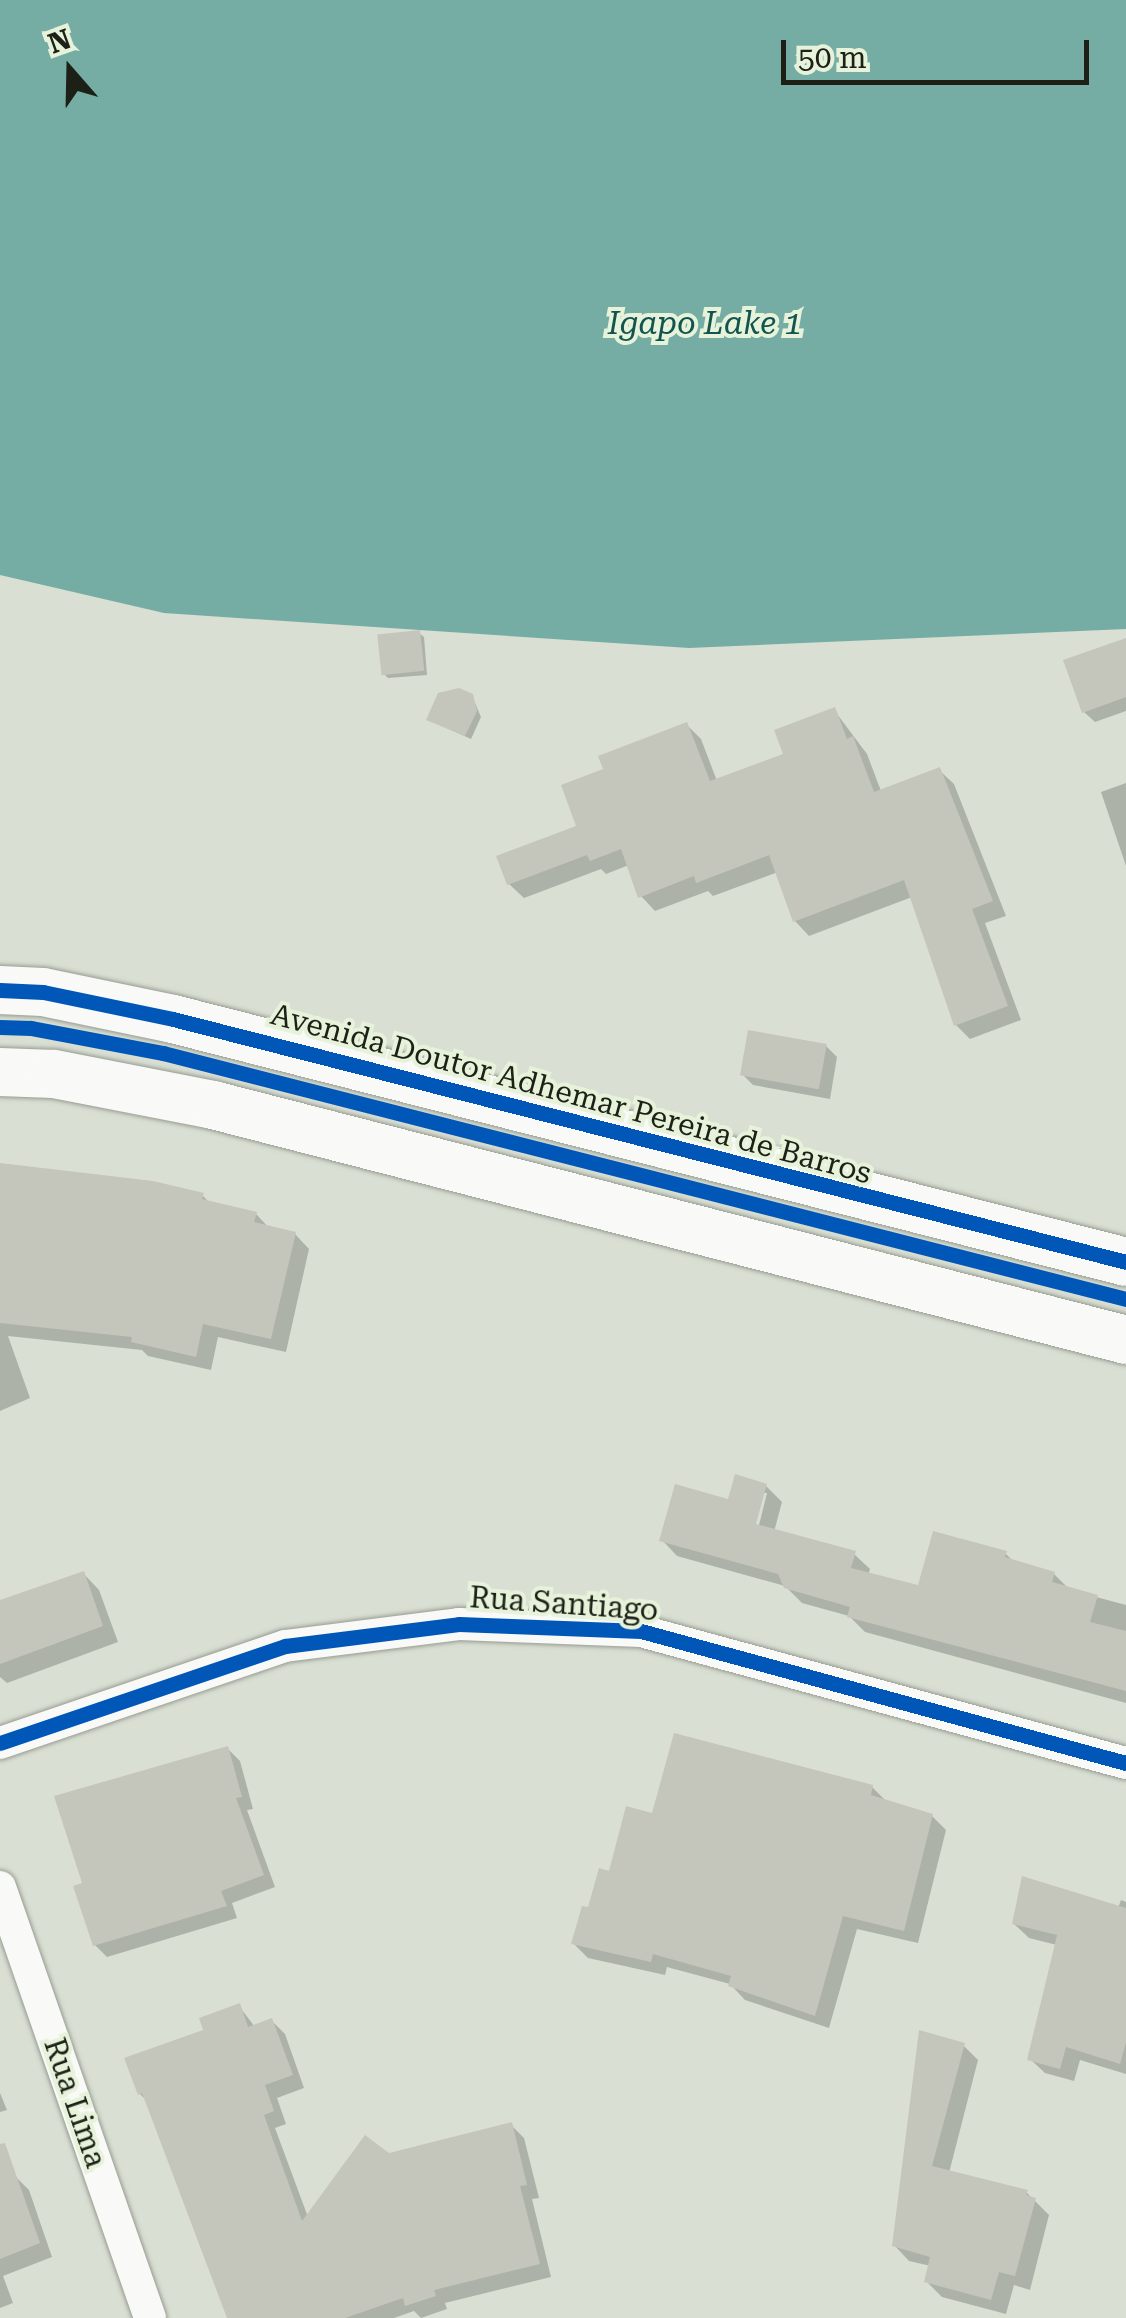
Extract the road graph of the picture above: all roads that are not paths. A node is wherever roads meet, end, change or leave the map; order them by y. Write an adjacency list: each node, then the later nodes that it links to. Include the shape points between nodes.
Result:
1 (0, 990): 3 (street, Avenida Doutor Adhemar Pereira de Barros, via 43,992 173,1019)
2 (0, 1072): 5 (street, via 54,1074 214,1106)
3 (870, 1200): 4 (street, Avenida Doutor Adhemar Pereira de Barros); 5 (street)
4 (1126, 1262)
5 (852, 1270): 6 (street)
6 (1126, 1340)
7 (0, 1743): 8 (street, Rua Santiago, via 285,1646 459,1624 641,1631)
8 (1126, 1762)
9 (0, 1887): 10 (street, Rua Lima)
10 (150, 2318)

